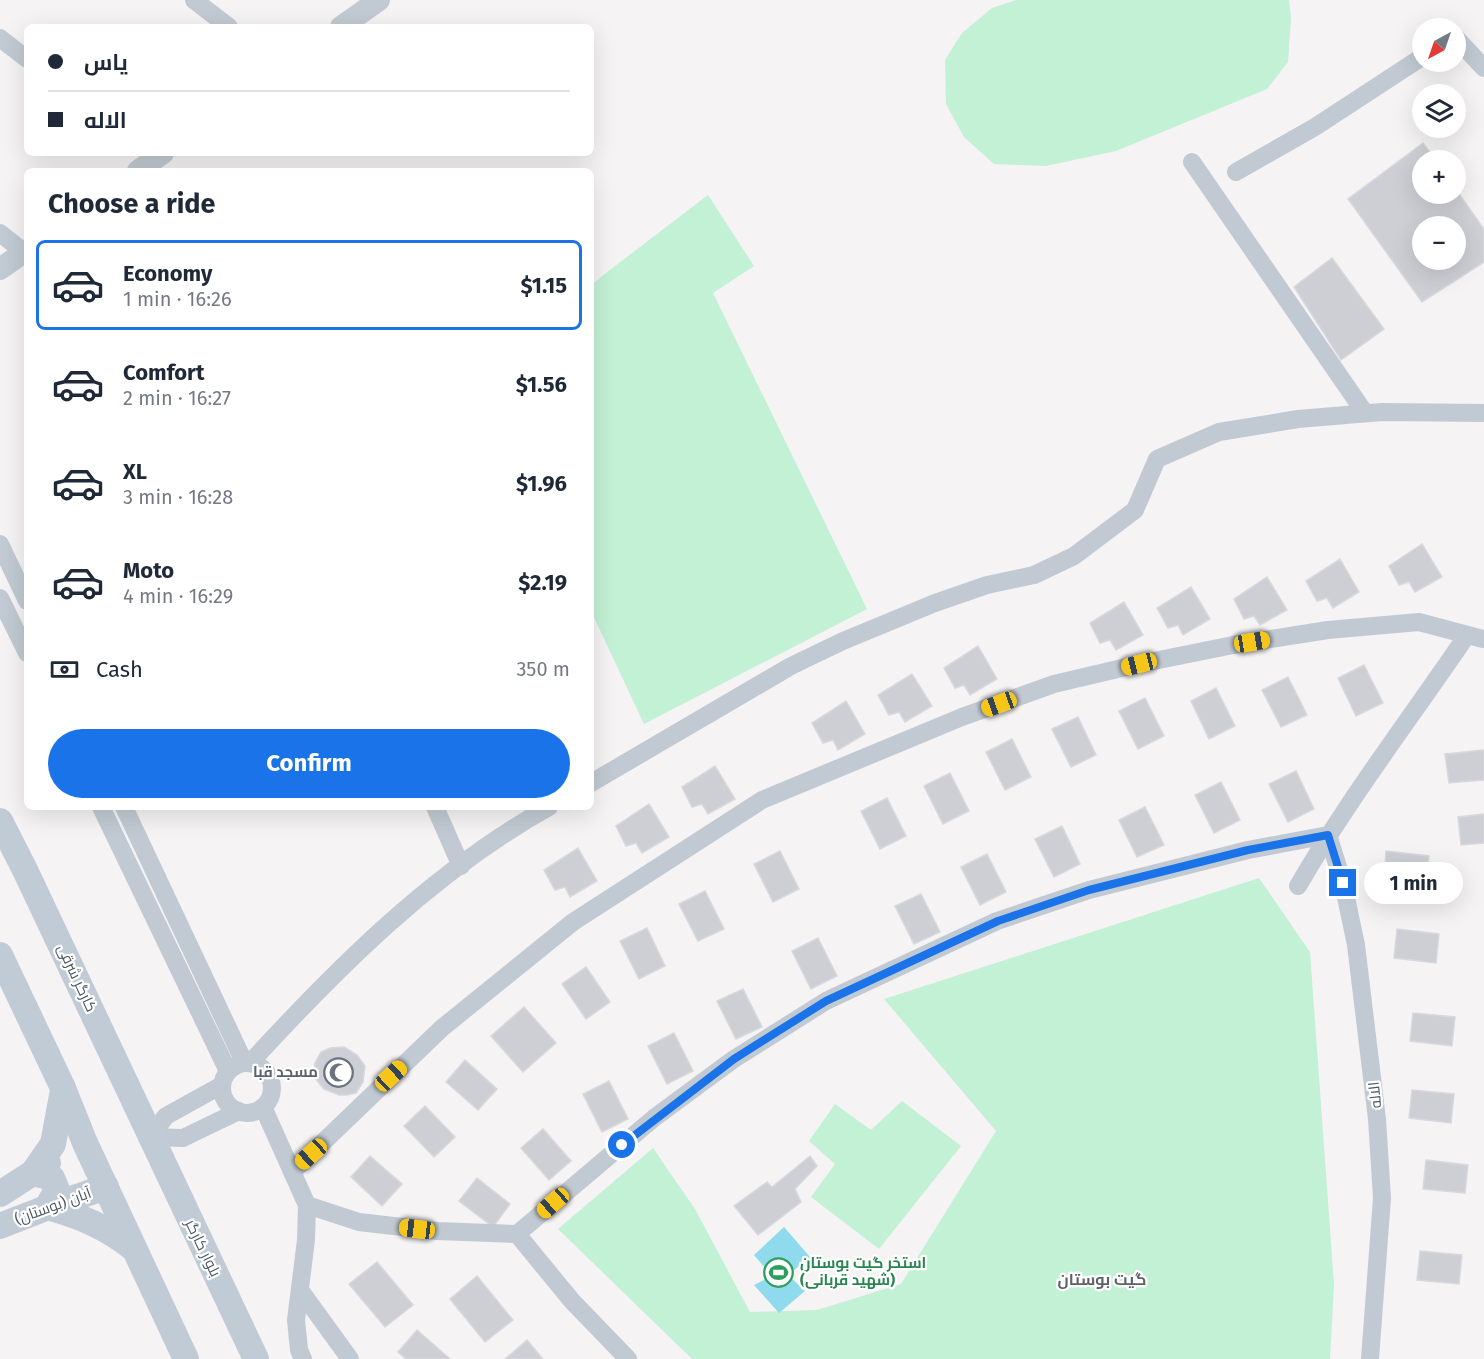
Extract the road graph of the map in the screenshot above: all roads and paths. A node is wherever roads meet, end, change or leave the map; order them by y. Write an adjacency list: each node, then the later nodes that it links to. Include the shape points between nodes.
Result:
1 (194, 0): 3 (street)
2 (379, 0): 4 (street)
3 (225, 24)
4 (344, 24)
5 (0, 38): 7 (street)
6 (1466, 50): 9 (street)
7 (24, 57)
8 (1412, 64): 11 (street, via 1315,127)
9 (1484, 69)
10 (1192, 162): 16 (street)
11 (1236, 172)
12 (0, 233): 13 (street)
13 (24, 250)
14 (24, 252): 15 (street)
15 (0, 269)
16 (1365, 413): 17 (street); 23 (street, via 1219,432 1157,459 1136,510 1074,556 1034,575 987,585 935,603 832,646)
17 (1484, 413)
18 (0, 544): 19 (street)
19 (24, 595)
20 (0, 597): 22 (street)
21 (1480, 638): 29 (street); 41 (street, via 1419,622 1329,630 1139,664 1054,684 962,717 762,800 573,922 442,1028)
22 (24, 648)
23 (594, 781)
24 (103, 810): 35 (street)
25 (125, 810): 35 (street)
26 (436, 810): 31 (street)
27 (543, 810): 31 (street)
28 (0, 821): 32 (main road, کارگر شرقی)
29 (1328, 835): 33 (street); 48 (street, via 1248,850 1089,890 998,921 826,1001 734,1059 654,1118); 56 (street, الاله, via 1356,945 1377,1119 1382,1198)
30 (0, 853): 32 (main road, via 12,857)
31 (461, 866): 35 (street, via 381,932)
32 (25, 870): 39 (main road, کارگر شرقی)
33 (1298, 886)
34 (0, 955): 36 (main road)
35 (236, 1071): 37 (street, via 264,1070 272,1084); 38 (street, via 226,1101); 39 (street, via 166,1116)
36 (63, 1088): 40 (main road); 42 (main road, via 53,1144)
37 (263, 1107): 38 (street); 41 (street)
38 (239, 1112): 39 (street, via 183,1138)
39 (150, 1137): 52 (main road, بلوار کارگر)
40 (85, 1143): 42 (main road, آبان (بوستان)); 43 (main road)
41 (292, 1172): 45 (street)
42 (33, 1173): 44 (main road, آبان (بوستان)); 46 (main road, via 52,1178 57,1190)
43 (106, 1187): 46 (main road, آبان (بوستان)); 49 (main road)
44 (0, 1194)
45 (307, 1205): 48 (street, via 359,1222 437,1231); 50 (street)
46 (47, 1207): 47 (main road, آبان (بوستان)); 49 (main road, via 97,1224)
47 (0, 1226)
48 (517, 1234): 55 (street, via 572,1301)
49 (136, 1251): 51 (main road)
50 (300, 1290): 53 (street, via 296,1320); 54 (street)
51 (186, 1359)
52 (256, 1359)
53 (303, 1359)
54 (350, 1359)
55 (628, 1359)
56 (1370, 1359)

